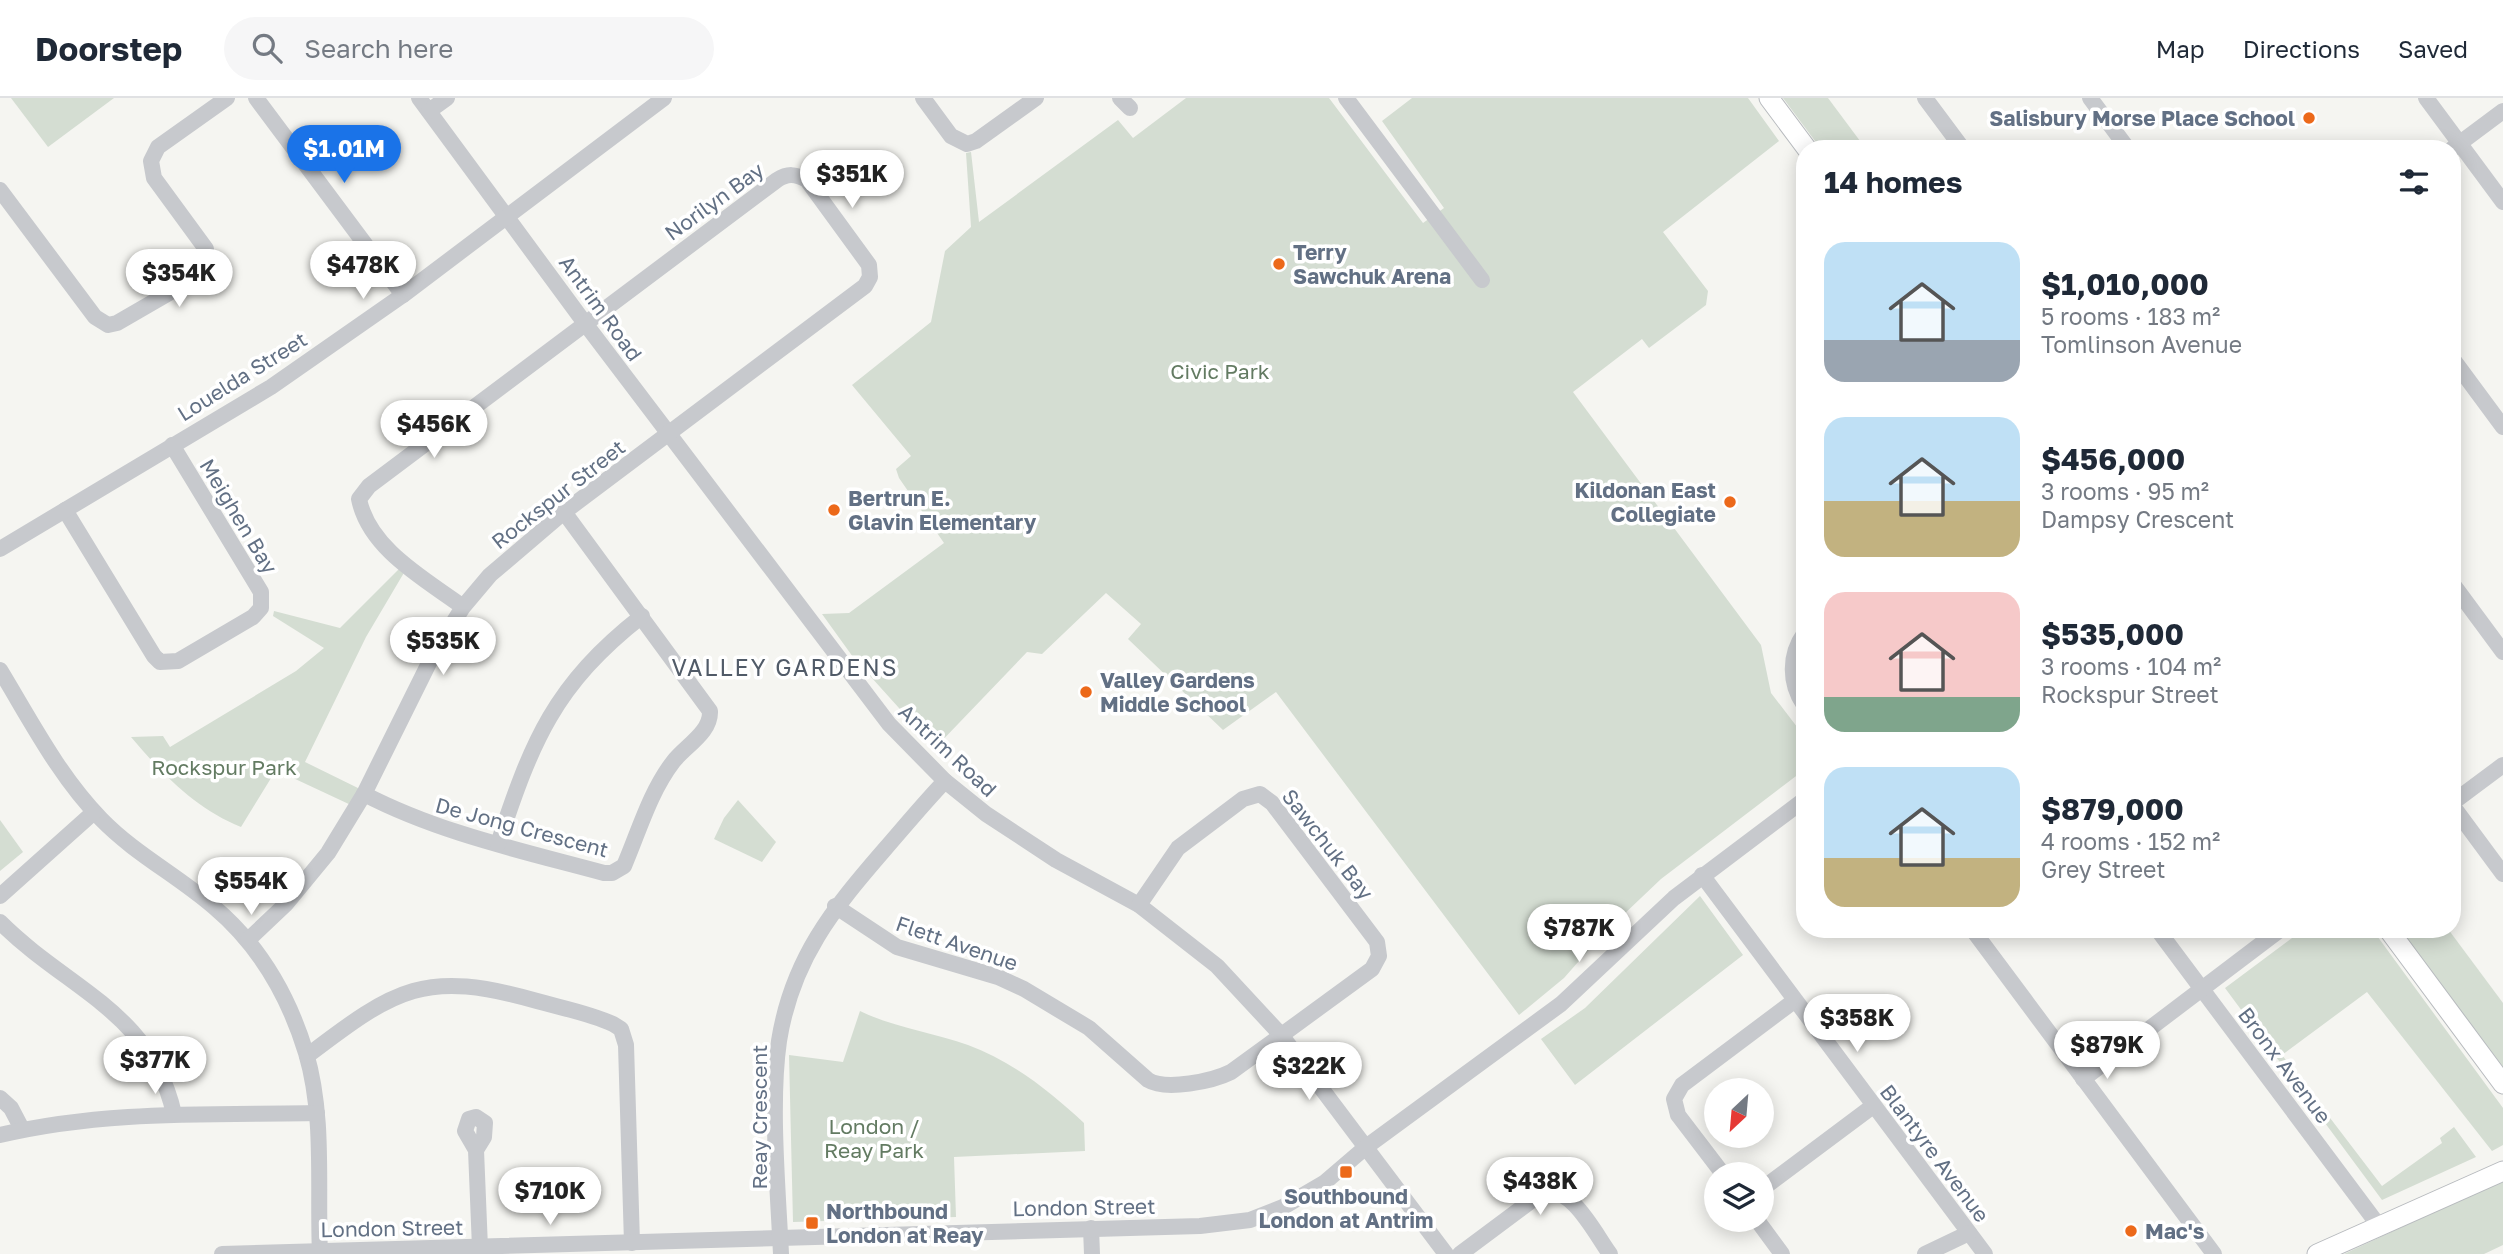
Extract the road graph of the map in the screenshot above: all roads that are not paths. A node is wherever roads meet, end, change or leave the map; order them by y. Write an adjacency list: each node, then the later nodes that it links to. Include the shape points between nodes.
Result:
1 (228, 98): 20 (street, via 158,147 150,161 155,178 206,249 207,264 200,275 117,323 108,325 95,317)
2 (256, 98): 24 (street)
3 (447, 98): 12 (street)
4 (664, 98): 22 (street, Louelda Street)
5 (923, 98): 6 (street, via 951,135 967,144)
6 (1037, 98)
7 (1346, 98): 23 (street)
8 (1769, 98): 14 (main road)
9 (1925, 98): 15 (street)
10 (2090, 98): 16 (street)
11 (2426, 98): 17 (street)
12 (424, 105): 22 (street, Antrim Road)
13 (2503, 111): 18 (street)
14 (1800, 140)
15 (1956, 140)
16 (2121, 140)
17 (2452, 140)
18 (2461, 142)
19 (2461, 152): 21 (street)
20 (0, 190)
21 (2503, 202)
22 (508, 217): 24 (street, Louelda Street); 25 (street, Antrim Road)
23 (1482, 280)
24 (403, 295): 29 (street, Louelda Street, via 271,387)
25 (584, 322): 28 (street, Antrim Road); 28 (street, Norilyn Bay, via 785,175 807,180 869,265 870,277 858,294); 34 (street, Norilyn Bay, via 369,486 359,499 362,513 390,551)
26 (2461, 370): 27 (street)
27 (2503, 427)
28 (670, 435): 31 (street, Rockspur Street); 41 (street, Antrim Road, via 863,693)
29 (172, 445): 30 (street, Louelda Street); 30 (street, Meighen Bay, via 261,592 261,608 253,617 178,662 160,662)
30 (65, 510): 32 (street, Louelda Street)
31 (564, 512): 34 (street, Rockspur Street, via 505,561); 35 (street, De Jong Crescent)
32 (0, 549)
33 (2461, 595): 37 (street)
34 (463, 607): 42 (street, Rockspur Street, via 433,655)
35 (642, 616): 47 (street, via 590,660 561,697 530,753); 47 (street, De Jong Crescent, via 707,703 710,718 661,780 624,866 604,873)
36 (1796, 648): 39 (street)
37 (2503, 652)
38 (0, 670): 45 (street, via 64,775)
39 (1796, 685)
40 (2503, 765): 43 (street)
41 (945, 781): 51 (street, Antrim Road, via 1028,843); 52 (street, Reay Crescent)
42 (364, 794): 47 (street, De Jong Crescent, via 422,822); 58 (street, Rockspur Street, via 328,853 286,904)
43 (2461, 797)
44 (1796, 806): 49 (street, London Street)
45 (94, 812): 50 (street); 58 (street, via 137,852 203,898)
46 (2461, 816): 48 (street)
47 (498, 844)
48 (2503, 874)
49 (1702, 875): 60 (street, Blantyre Avenue); 71 (street, London Street, via 1561,1004)
50 (0, 896)
51 (1139, 905): 61 (street, Antrim Road, via 1217,966); 61 (street, Sawchuk Bay, via 1178,848 1243,799 1260,794 1266,797 1379,949 1372,969)
52 (835, 906): 61 (street, Flett Avenue, via 897,947 998,977 1056,1007 1153,1084 1220,1078); 81 (street, Reay Crescent, via 795,983 779,1043)
53 (0, 922): 68 (street, via 58,974 109,1008 144,1042 159,1067)
54 (1979, 938): 63 (street)
55 (2164, 938): 59 (street, Bronx Avenue)
56 (2269, 938): 59 (street)
57 (2395, 938): 64 (main road)
58 (248, 940): 62 (street, via 289,1007)
59 (2202, 990): 63 (street); 76 (street, Bronx Avenue)
60 (1794, 1001): 66 (street, Blantyre Avenue); 73 (street, via 1682,1086 1674,1099 1678,1115)
61 (1282, 1036): 71 (street, Antrim Road)
62 (307, 1056): 67 (street); 80 (street, via 374,1006 439,986 485,988 613,1024 621,1029 626,1045)
63 (2083, 1079): 92 (street)
64 (2503, 1084)
65 (0, 1098): 69 (street)
66 (1873, 1106): 75 (street); 79 (street, Blantyre Avenue)
67 (317, 1113): 68 (street); 83 (street)
68 (174, 1114): 69 (street)
69 (22, 1129): 70 (street)
70 (0, 1135)
71 (1366, 1147): 77 (street, London Street, via 1304,1196 1250,1220); 86 (street, Antrim Road)
72 (476, 1150): 82 (street)
73 (1714, 1162)
74 (2503, 1171): 76 (main road)
75 (1774, 1180)
76 (2379, 1226): 93 (main road)
77 (1091, 1228): 81 (street, London Street); 85 (street)
78 (1766, 1232): 89 (street)
79 (1969, 1233): 90 (street); 91 (street, Blantyre Avenue)
80 (632, 1243): 81 (street, London Street); 82 (street, London Street)
81 (781, 1246)
82 (480, 1248): 83 (street, London Street)
83 (320, 1252): 84 (street, London Street)
84 (222, 1254)
85 (1092, 1254)
86 (1446, 1254)
87 (1460, 1254): 88 (street, via 1543,1192 1552,1191 1569,1199)
88 (1610, 1254)
89 (1782, 1254)
90 (1924, 1254)
91 (1985, 1254)
92 (2214, 1254)
93 (2317, 1254)

